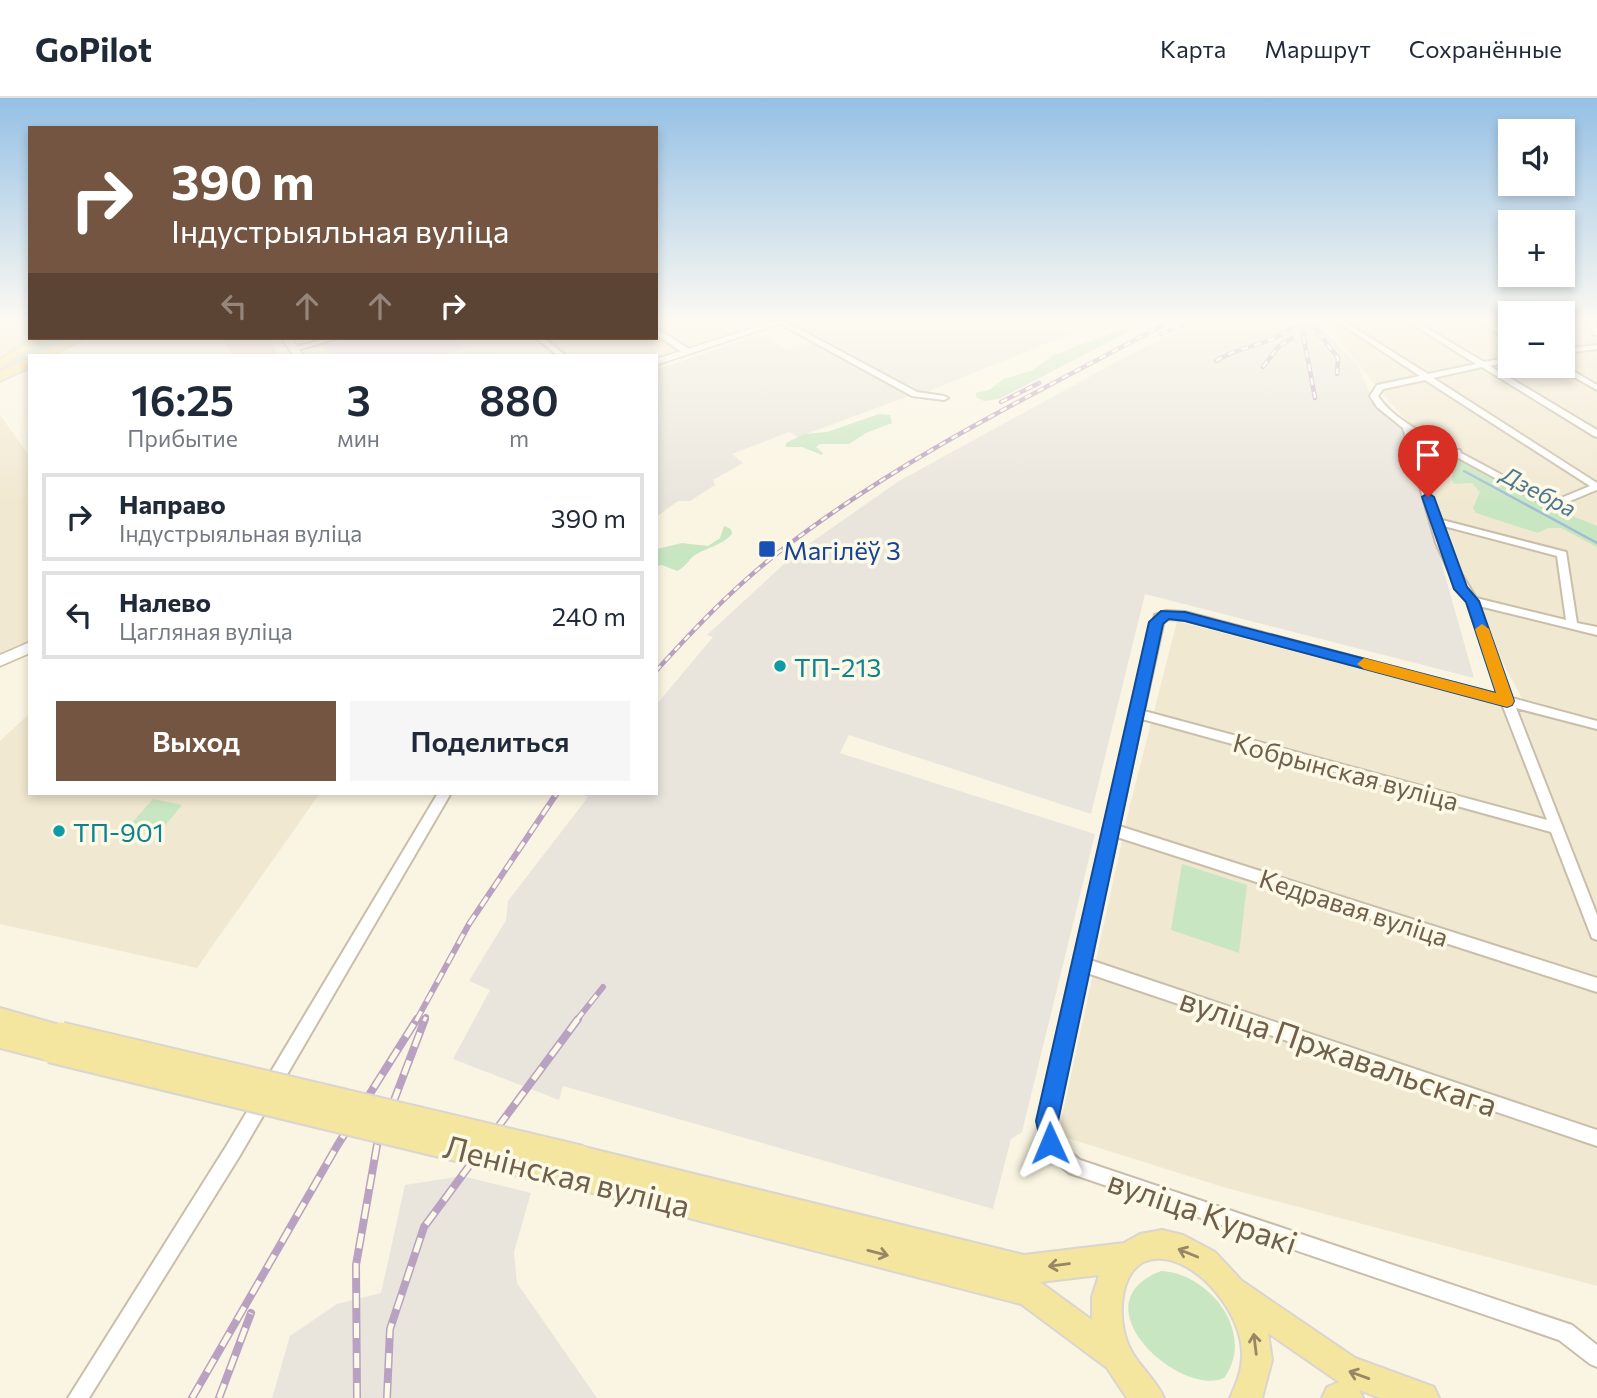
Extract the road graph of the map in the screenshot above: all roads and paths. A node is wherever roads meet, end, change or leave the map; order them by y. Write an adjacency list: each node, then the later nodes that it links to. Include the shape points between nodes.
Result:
1 (893, 383): 6 (street, via 915,394)
2 (1397, 383): 5 (street)
3 (1433, 383): 11 (street)
4 (1511, 383): 8 (street)
5 (1380, 387): 7 (street, via 1374,396 1380,405)
6 (944, 398)
7 (1407, 427): 9 (street); 10 (street)
8 (1597, 434)
9 (1457, 452): 10 (street, via 1435,456); 11 (street, via 1555,505)
10 (1419, 467): 12 (street)
11 (1597, 487)
12 (1435, 522): 13 (street, via 1461,589); 14 (street, via 1562,554)
13 (1472, 601): 14 (street); 18 (street)
14 (1572, 624): 15 (street)
15 (1597, 631)
16 (28, 648): 17 (street)
17 (0, 661)
18 (1507, 701): 19 (street, вуліца Куракі, via 1166,614 1156,622); 20 (street); 22 (street)
19 (1137, 713): 22 (street, Кобрынская вуліца); 23 (street, вуліца Куракі)
20 (1597, 725)
21 (444, 795): 36 (street, via 233,1151)
22 (1556, 828): 24 (street)
23 (1110, 829): 25 (street, вуліца Куракі); 26 (street, Кедравая вуліца)
24 (1597, 933)
25 (1081, 964): 30 (street, вуліца Пржавальскага); 35 (street, вуліца Куракі, via 1047,1121 1050,1143 1060,1157 1075,1167 1565,1332)
26 (1597, 985)
27 (0, 1020): 29 (main road, Ленінская вуліца)
28 (0, 1036): 29 (main road, Ленінская вуліца)
29 (56, 1042): 31 (main road, Ленінская вуліца, bridge)
30 (1597, 1138)
31 (577, 1168): 32 (main road, Ленінская вуліца, one-way to 31, via 1024,1269); 34 (main road, Ленінская вуліца, one-way to 34, via 1028,1291)
32 (1127, 1257): 33 (main road, Ленінская вуліца, one-way to 32, via 1218,1270 1194,1254 1170,1246 1147,1247); 34 (main road, via 1112,1275 1105,1299)
33 (1237, 1293): 38 (main road, one-way to 33, via 1255,1375 1257,1348); 41 (main road, one-way to 33, via 1346,1370)
34 (1115, 1356): 37 (main road)
35 (1597, 1357)
36 (78, 1398)
37 (1148, 1398)
38 (1246, 1398)
39 (1338, 1398): 40 (main road)
40 (1347, 1398)
41 (1423, 1398)

